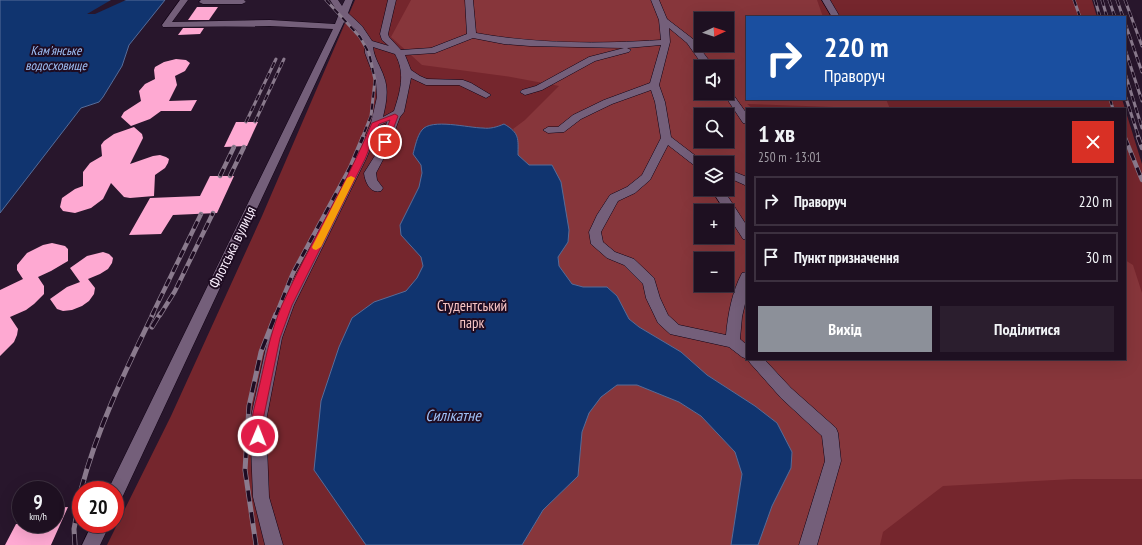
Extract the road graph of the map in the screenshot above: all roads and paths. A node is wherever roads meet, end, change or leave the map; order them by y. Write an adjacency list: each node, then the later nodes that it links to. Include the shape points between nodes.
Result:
1 (184, 0): 9 (street, via 166,25)
2 (334, 0): 10 (street)
3 (349, 0): 10 (street, Флотська вулиця)
4 (392, 0): 18 (street, via 384,34)
5 (469, 0): 14 (street)
6 (655, 0): 12 (street)
7 (826, 0): 11 (street)
8 (203, 2): 9 (street)
9 (239, 10): 13 (street, via 270,23)
10 (343, 14): 13 (street, Флотська вулиця); 15 (street, via 359,28)
11 (835, 16)
12 (663, 20): 16 (street); 19 (street, via 690,41)
13 (338, 27): 40 (street, Флотська вулиця)
14 (472, 36): 17 (street, via 530,44); 18 (street, via 432,51)
15 (369, 42): 18 (street); 27 (street, via 368,49 381,82)
16 (666, 42): 17 (street); 21 (street)
17 (645, 44): 22 (street, via 592,58 539,88)
18 (400, 53): 20 (street)
19 (704, 60)
20 (406, 71): 23 (street, via 426,82 460,82); 25 (street, via 404,96 399,112)
21 (654, 85): 28 (street, via 608,102 577,117 560,130); 29 (street, via 660,102)
22 (525, 92)
23 (486, 95)
24 (733, 100): 26 (street)
25 (395, 116): 27 (street); 33 (street, via 381,154 370,173 371,181)
26 (746, 120)
27 (376, 123): 43 (street, via 361,159 287,305 275,338 258,420 261,497)
28 (548, 130)
29 (666, 138): 30 (street); 37 (street, via 646,177 631,190 614,198 595,232 597,244 611,255 629,262 649,282 663,319 675,330)
30 (694, 160)
31 (734, 176): 32 (street)
32 (746, 182)
33 (377, 188)
34 (721, 196): 35 (street)
35 (746, 234)
36 (746, 279): 37 (street, via 733,322)
37 (734, 342): 38 (street)
38 (746, 352)
39 (757, 360): 44 (street, via 786,393 830,433 833,461)
40 (121, 481)
41 (97, 533): 42 (street)
42 (91, 545)
43 (274, 545)
44 (808, 545)

